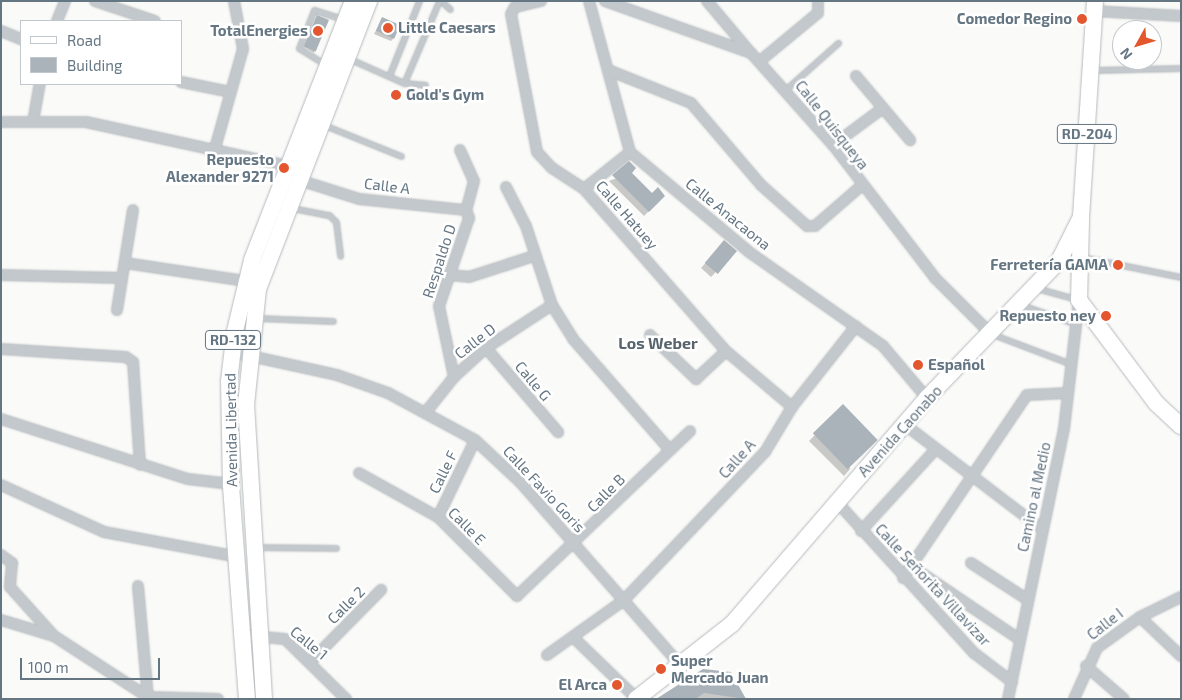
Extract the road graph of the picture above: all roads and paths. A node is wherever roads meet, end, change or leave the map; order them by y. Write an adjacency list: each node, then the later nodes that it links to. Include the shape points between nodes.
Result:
1 (64, 1): 16 (street)
2 (95, 1): 17 (street)
3 (234, 1): 36 (street, via 243,49)
4 (353, 1): 18 (main road, Avenida Libertad / RD-132)
5 (369, 1): 23 (main road, Avenida Libertad / RD-132)
6 (418, 1): 29 (lane)
7 (440, 1): 14 (lane); 32 (lane)
8 (541, 1): 51 (street, Calle Hatuey, via 515,7 511,14 531,135 537,152 552,168)
9 (589, 1): 27 (street)
10 (605, 1): 22 (street, Calle Quisqueya)
11 (707, 1): 22 (street)
12 (818, 1): 24 (street, via 818,13)
13 (1095, 6): 15 (street); 28 (main road, Avenida Caonabo / RD-204)
14 (450, 9)
15 (1181, 16)
16 (58, 20)
17 (152, 20)
18 (346, 20): 25 (main road, Avenida Libertad / RD-132); 25 (lane, via 314,10 299,48)
19 (1, 32): 20 (street)
20 (20, 39)
21 (838, 43): 35 (lane)
22 (752, 53): 24 (street, Calle Quisqueya)
23 (348, 58): 29 (lane); 40 (main road, Avenida Libertad / RD-132)
24 (760, 61): 35 (street, Calle Quisqueya)
25 (327, 66): 47 (main road, Avenida Libertad / RD-132)
26 (1181, 68): 28 (lane)
27 (608, 70): 45 (street); 49 (street, via 692,103 760,185 807,226 815,226)
28 (1091, 71): 55 (main road, Avenida Caonabo / RD-204)
29 (389, 76): 32 (lane)
30 (856, 76): 37 (street)
31 (182, 82): 36 (street)
32 (404, 84): 34 (lane)
33 (40, 85): 39 (street)
34 (425, 85)
35 (785, 90): 42 (street, Calle Quisqueya)
36 (230, 92): 44 (street)
37 (883, 108): 41 (street); 42 (street)
38 (1, 122): 39 (street, Calle A)
39 (34, 122): 44 (street, Calle A, via 95,123)
40 (321, 124): 46 (lane); 48 (main road, Avenida Libertad / RD-132)
41 (910, 140)
42 (833, 145): 49 (street, Calle Quisqueya)
43 (460, 150): 54 (street, Respaldo D, via 474,181)
44 (214, 152): 47 (street, Calle A)
45 (630, 152): 51 (street); 75 (street, Calle Anacaona, via 749,252)
46 (401, 156)
47 (287, 165): 48 (street, Calle A); 65 (main road, Avenida Libertad / RD-132)
48 (304, 176): 52 (main road, Avenida Libertad / RD-132); 54 (street, Calle A, via 359,199)
49 (861, 186): 76 (street, Calle Quisqueya, via 935,278)
50 (506, 187): 57 (street, via 520,212)
51 (584, 188): 80 (street, Calle Hatuey)
52 (289, 208): 56 (lane, via 329,215 339,230); 72 (main road, Avenida Libertad / RD-132, via 269,253)
53 (133, 210): 59 (street)
54 (467, 211): 62 (street, Respaldo D)
55 (1081, 217): 58 (main road, RD-204); 60 (main road, Avenida Caonabo / RD-204)
56 (340, 256)
57 (534, 256): 62 (street, via 470,277); 70 (street)
58 (1081, 257): 63 (lane); 66 (main road, RD-204)
59 (125, 263): 64 (street); 65 (street)
60 (1055, 267): 66 (main road); 67 (main road, Avenida Caonabo)
61 (1, 275): 64 (street)
62 (448, 275): 84 (street, Respaldo D, via 439,306)
63 (1181, 277)
64 (122, 278): 71 (street)
65 (245, 281): 81 (main road, Avenida Libertad / RD-132)
66 (1080, 283): 68 (main road, RD-204)
67 (1036, 288): 68 (lane); 69 (main road, Avenida Caonabo)
68 (1079, 300): 74 (street, Camino al Medio); 91 (main road, via 1156,403)
69 (1020, 304): 74 (lane); 76 (main road, Avenida Caonabo)
70 (552, 305): 78 (street, Calle D); 95 (street, via 573,339)
71 (117, 310)
72 (254, 318): 73 (lane); 82 (main road, Avenida Libertad / RD-132)
73 (333, 321)
74 (1076, 324): 83 (street, Camino al Medio)
75 (856, 326): 86 (street, Calle Anacaona, via 883,346); 87 (street, Calle A)
76 (991, 334): 83 (lane); 86 (main road, Avenida Caonabo)
77 (650, 335): 80 (street, via 696,379)
78 (486, 348): 84 (street, Calle D); 93 (street, Calle G)
79 (1, 349): 97 (street, via 126,357 133,362)
80 (726, 351): 87 (street, Calle Hatuey)
81 (232, 352): 82 (street, Calle Favio Goris); 100 (main road, Avenida Libertad / RD-132)
82 (249, 356): 88 (street, Calle Favio Goris, via 337,375); 107 (main road, Avenida Libertad / RD-132, via 246,405)
83 (1071, 364): 85 (street, Camino al Medio)
84 (454, 377): 88 (street, Calle D)
85 (1068, 393): 99 (street, via 1027,395); 104 (street, Camino al Medio)
86 (927, 398): 90 (main road, Avenida Caonabo)
87 (792, 407): 118 (street, Calle A, via 765,452)
88 (426, 412): 94 (street, Calle Favio Goris)
89 (1, 419): 97 (street)
90 (904, 424): 96 (street); 102 (main road, Avenida Caonabo)
91 (1181, 426)
92 (690, 431): 95 (street, Calle B)
93 (558, 432)
94 (475, 440): 103 (street, Calle F); 106 (street, Calle Favio Goris, via 520,482)
95 (670, 450): 106 (street, Calle B)
96 (934, 451): 99 (street); 105 (street)
97 (140, 465): 100 (street, via 188,479)
98 (359, 473): 103 (street, Calle E)
99 (972, 478): 104 (street); 112 (street)
100 (231, 484): 110 (main road, Avenida Libertad / RD-132)
101 (1, 485): 110 (street, via 104,532)
102 (837, 502): 105 (street, Calle Señorita Villavizar); 130 (main road, Avenida Caonabo, via 732,624)
103 (438, 517): 116 (street, Calle E)
104 (1042, 529): 119 (street, Camino al Medio)
105 (861, 530): 113 (street, Calle Señorita Villavizar)
106 (575, 544): 116 (street, Calle B); 118 (street, Calle Favio Goris)
107 (253, 547): 108 (lane); 122 (main road, Avenida Libertad / RD-132)
108 (336, 548)
109 (1, 555): 124 (street, via 12,563 10,586)
110 (239, 557): 123 (main road, Avenida Libertad / RD-132)
111 (971, 563): 119 (street)
112 (911, 566): 113 (street); 126 (street)
113 (903, 578): 132 (street, Calle Señorita Villavizar, via 974,653)
114 (138, 586): 133 (street)
115 (381, 590): 129 (street, Calle 2)
116 (519, 595)
117 (1181, 597): 120 (street, Calle I)
118 (624, 600): 125 (street, Calle A); 130 (street, Calle Favio Goris)
119 (1028, 600): 126 (street, Camino al Medio)
120 (1140, 617): 128 (street); 131 (street, Calle I, via 1097,648)
121 (1, 620): 124 (street)
122 (261, 634): 123 (street, Calle 1); 129 (street, Calle 1, via 284,639); 136 (main road, Avenida Libertad / RD-132)
123 (242, 635): 135 (main road, Avenida Libertad / RD-132)
124 (54, 636): 133 (street)
125 (573, 637): 127 (street, Calle A); 138 (street)
126 (1019, 639): 132 (street, Camino al Medio)
127 (547, 655)
128 (1181, 656)
129 (311, 661): 137 (street, Calle 1)
130 (681, 666): 138 (main road, Avenida Caonabo)
131 (1086, 666): 140 (street, Calle I); 141 (street)
132 (1012, 682): 139 (street, Camino al Medio)
133 (148, 698): 134 (street)
134 (218, 699)
135 (246, 699)
136 (264, 699)
137 (346, 699)
138 (636, 699)
139 (1008, 699)
140 (1074, 699)
141 (1124, 699)

